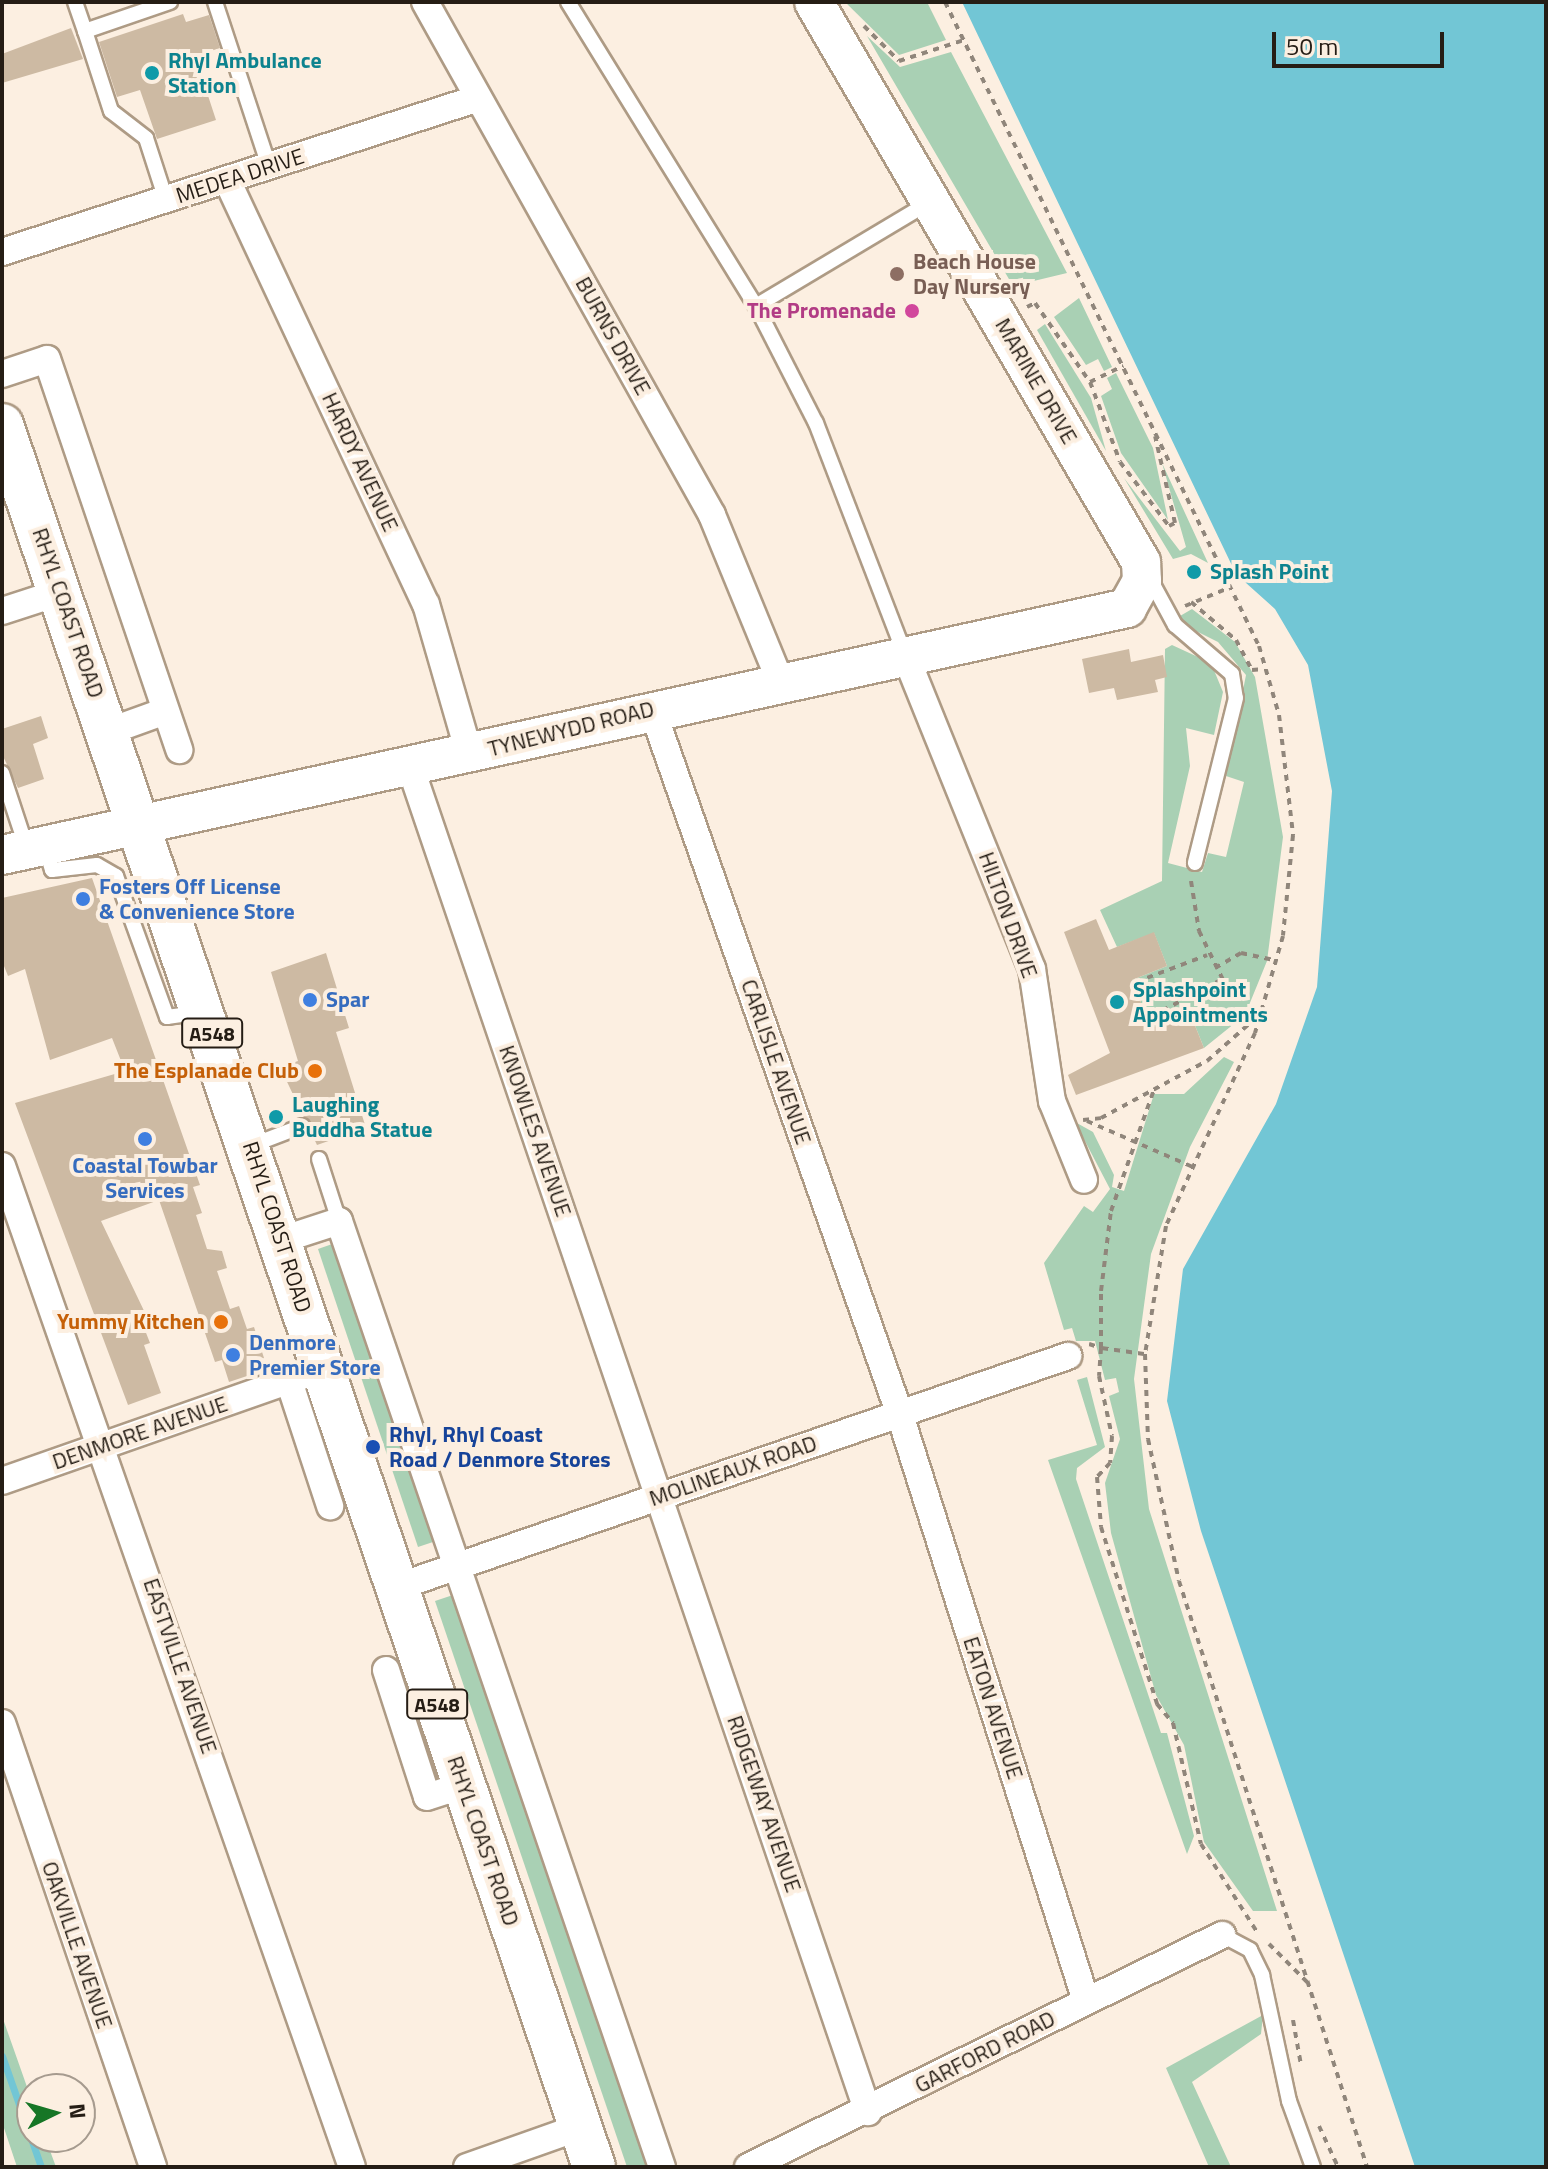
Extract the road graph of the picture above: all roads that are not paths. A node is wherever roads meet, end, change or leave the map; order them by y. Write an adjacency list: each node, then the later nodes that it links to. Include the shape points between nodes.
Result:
1 (75, 2): 7 (lane)
2 (168, 2): 7 (lane)
3 (215, 2): 9 (lane)
4 (425, 2): 8 (street, BURNS DRIVE)
5 (568, 2): 14 (lane)
6 (822, 15): 12 (main road, MARINE DRIVE)
7 (85, 31): 11 (lane, via 111,111 146,138)
8 (477, 99): 9 (street, MEDEA DRIVE); 21 (street, BURNS DRIVE, via 712,515)
9 (269, 166): 10 (street, MEDEA DRIVE)
10 (227, 180): 11 (street, MEDEA DRIVE); 26 (street, HARDY AVENUE, via 426,604)
11 (166, 200): 13 (street, MEDEA DRIVE)
12 (930, 202): 14 (lane); 17 (main road, MARINE DRIVE, via 1001,321)
13 (2, 252)
14 (756, 306): 20 (lane, via 816,423)
15 (2, 374): 23 (street, via 47,359)
16 (2, 425): 18 (main road, RHYL COAST ROAD / A548)
17 (1139, 580): 20 (main road, TYNEWYDD ROAD, via 1101,618); 31 (lane, via 1175,625 1232,674 1236,698)
18 (61, 592): 19 (street); 24 (main road, RHYL COAST ROAD / A548)
19 (2, 611)
20 (906, 657): 21 (main road, TYNEWYDD ROAD); 37 (street, HILTON DRIVE, via 1032,969 1056,1115 1054,1144)
21 (780, 681): 22 (main road, TYNEWYDD ROAD)
22 (652, 709): 26 (main road, TYNEWYDD ROAD); 42 (street, CARLISLE AVENUE)
23 (166, 711): 24 (street); 25 (street)
24 (110, 731): 29 (main road, RHYL COAST ROAD / A548)
25 (179, 750)
26 (469, 753): 27 (main road, TYNEWYDD ROAD)
27 (410, 766): 29 (main road, TYNEWYDD ROAD); 45 (street, KNOWLES AVENUE)
28 (2, 773): 30 (lane)
29 (143, 826): 30 (main road, TYNEWYDD ROAD); 32 (main road, RHYL COAST ROAD / A548)
30 (25, 850): 32 (lane, via 52,870 97,865 116,876 167,1017)
31 (1195, 863)
32 (205, 1010): 34 (main road, RHYL COAST ROAD / A548)
33 (302, 1126): 34 (lane)
34 (250, 1146): 39 (main road, RHYL COAST ROAD / A548)
35 (319, 1159): 38 (lane)
36 (2, 1166): 43 (street, EASTVILLE AVENUE)
37 (1084, 1180)
38 (339, 1221): 39 (street); 47 (street)
39 (281, 1240): 41 (main road, RHYL COAST ROAD / A548)
40 (1068, 1356): 42 (street, MOLINEAUX ROAD)
41 (306, 1375): 43 (street, DENMORE AVENUE); 46 (street); 48 (main road, RHYL COAST ROAD / A548)
42 (900, 1415): 45 (street, MOLINEAUX ROAD); 53 (street, EATON AVENUE)
43 (105, 1445): 44 (street, DENMORE AVENUE); 57 (street, EASTVILLE AVENUE)
44 (2, 1481)
45 (660, 1496): 47 (street, MOLINEAUX ROAD); 54 (street, RIDGEWAY AVENUE)
46 (330, 1506)
47 (454, 1567): 48 (street, MOLINEAUX ROAD); 60 (street)
48 (397, 1587): 51 (main road, RHYL COAST ROAD / A548)
49 (386, 1670): 51 (street, via 427,1797)
50 (2, 1723): 56 (street, OAKVILLE AVENUE)
51 (464, 1785): 55 (main road, RHYL COAST ROAD / A548)
52 (1222, 1935): 53 (street, GARFORD ROAD); 62 (lane, via 1250,1950 1262,1975 1289,2101)
53 (1086, 2001): 54 (street, GARFORD ROAD)
54 (868, 2112): 61 (street, GARFORD ROAD)
55 (580, 2127): 58 (street); 59 (main road, RHYL COAST ROAD / A548)
56 (153, 2167)
57 (352, 2167)
58 (467, 2167)
59 (594, 2167)
60 (662, 2167)
61 (748, 2167)
62 (1313, 2167)

